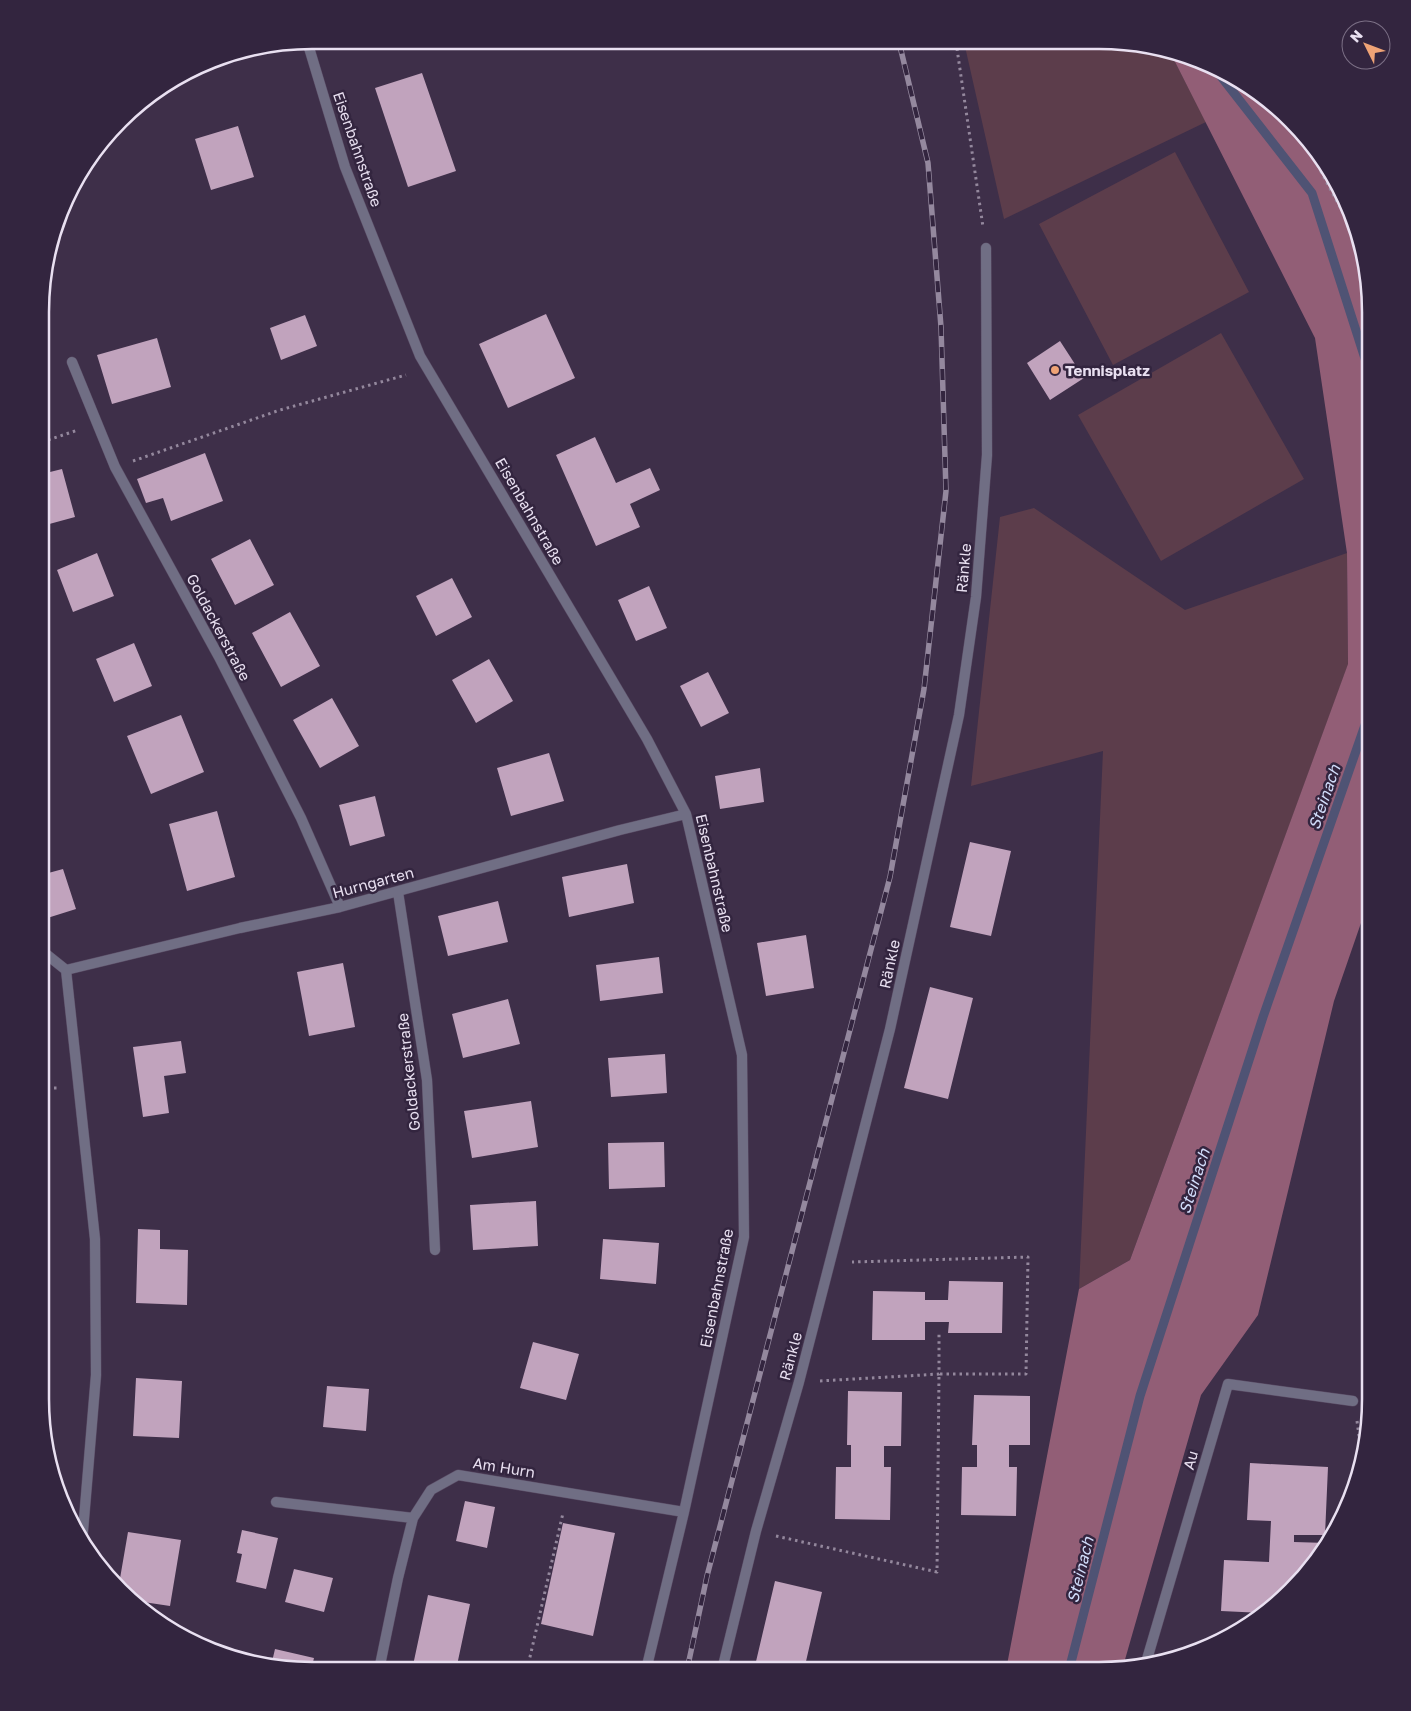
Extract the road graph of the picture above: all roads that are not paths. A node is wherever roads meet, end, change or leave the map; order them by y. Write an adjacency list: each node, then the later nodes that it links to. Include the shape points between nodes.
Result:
1 (309, 49): 4 (street, Eisenbahnstraße, via 345,168 420,356 647,739)
2 (986, 248): 18 (street, Ränkle, via 987,455 976,597 959,715 890,1029)
3 (72, 362): 6 (street, Goldackerstraße, via 115,467 219,657 301,818)
4 (686, 814): 5 (street, Hurngarten); 12 (street, Eisenbahnstraße, via 742,1055 744,1237)
5 (398, 892): 6 (street, Hurngarten); 9 (street, Goldackerstraße, via 427,1080)
6 (340, 907): 8 (street, Hurngarten)
7 (49, 956): 8 (street)
8 (66, 970): 14 (street, via 95,1239 96,1375)
9 (435, 1250)
10 (1354, 1401): 15 (street, Au, via 1228,1384)
11 (276, 1502): 13 (street)
12 (684, 1512): 13 (street, Am Hurn, via 458,1475 431,1490); 17 (street, Eisenbahnstraße)
13 (413, 1518): 16 (street)
14 (83, 1529)
15 (1148, 1657)
16 (381, 1662)
17 (648, 1662)
18 (724, 1662)

